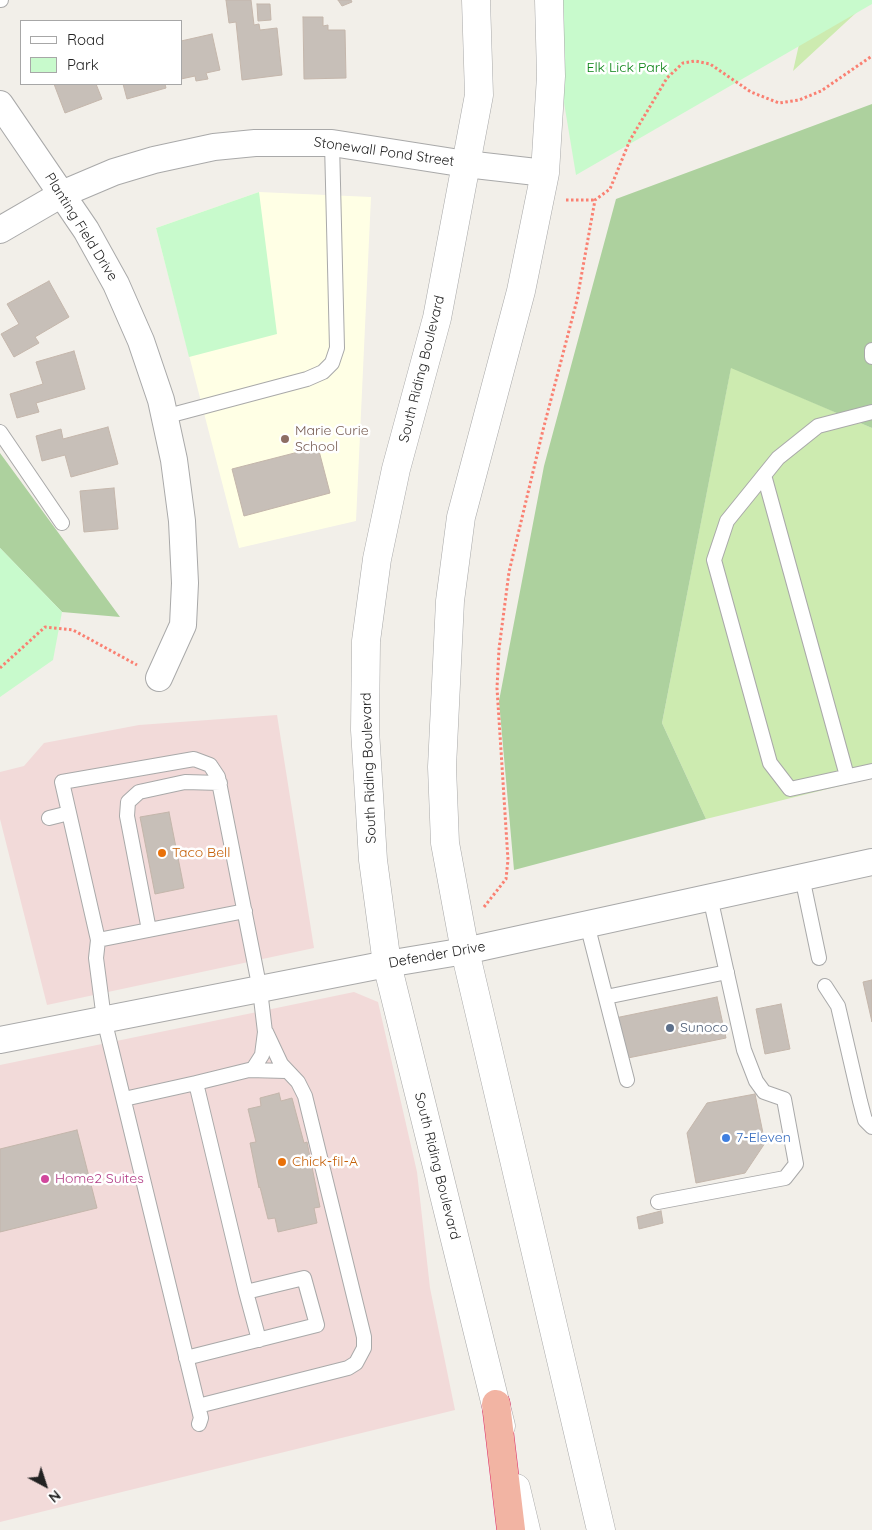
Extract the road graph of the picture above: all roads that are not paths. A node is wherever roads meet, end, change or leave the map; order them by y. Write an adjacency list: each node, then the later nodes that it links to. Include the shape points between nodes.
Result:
1 (476, 0): 5 (street, South Riding Boulevard, via 479,95)
2 (549, 0): 6 (street, via 551,76)
3 (0, 104): 7 (street, Planting Field Drive)
4 (332, 143): 5 (street, Stonewall Pond Street); 7 (street, Stonewall Pond Street, via 264,143 214,148 114,172); 12 (lane, via 338,348 332,363 323,372 307,378)
5 (466, 164): 6 (street, Stonewall Pond Street); 31 (street, South Riding Boulevard, via 437,318 396,469 377,559 366,640 365,740 373,860)
6 (544, 173): 29 (street, via 521,291 462,517 450,601 442,767 445,843)
7 (62, 194): 8 (street, Stonewall Pond Street); 12 (street, Planting Field Drive, via 116,284 141,341)
8 (0, 230)
9 (872, 350): 10 (lane)
10 (872, 357)
11 (872, 412): 14 (lane, via 818,426 778,458)
12 (164, 416): 16 (street, Planting Field Drive, via 182,522 185,583 183,625)
13 (0, 432): 15 (lane)
14 (764, 475): 18 (lane); 18 (lane, via 727,521 714,560 716,570 770,763 790,789)
15 (62, 523)
16 (159, 678)
17 (872, 771): 18 (lane)
18 (847, 776)
19 (220, 783): 20 (lane, via 210,765 194,759 62,782); 25 (lane); 27 (lane, via 186,782 139,792 128,802 127,816)
20 (69, 814): 21 (lane); 28 (lane)
21 (49, 818)
22 (872, 862): 23 (street, Defender Drive)
23 (802, 877): 24 (street, Defender Drive); 30 (lane)
24 (710, 897): 26 (street, Defender Drive); 32 (lane)
25 (245, 911): 27 (lane); 34 (lane)
26 (587, 924): 29 (street, Defender Drive); 35 (lane)
27 (149, 930): 28 (lane)
28 (98, 940): 36 (lane, via 96,958)
29 (465, 951): 31 (street, Defender Drive); 54 (street)
30 (819, 958)
31 (387, 964): 34 (street, Defender Drive); 49 (street, South Riding Boulevard)
32 (726, 972): 35 (lane); 45 (lane, via 744,1050 756,1081 764,1092 784,1099 796,1164 785,1178)
33 (824, 986): 44 (lane, via 838,1006 865,1120)
34 (260, 990): 36 (street, Defender Drive); 37 (lane)
35 (606, 997): 41 (lane)
36 (104, 1019): 38 (street, Defender Drive); 43 (lane)
37 (266, 1032): 39 (lane, via 262,1055 258,1063); 40 (lane)
38 (0, 1040)
39 (248, 1070): 40 (lane); 42 (lane)
40 (286, 1071): 50 (lane, via 298,1082 305,1096 364,1337 364,1348 348,1368)
41 (627, 1080)
42 (196, 1083): 43 (lane); 46 (lane)
43 (124, 1099): 48 (lane)
44 (872, 1127)
45 (658, 1202)
46 (246, 1292): 47 (lane); 47 (lane, via 304,1278 317,1325)
47 (259, 1340): 48 (lane)
48 (186, 1358): 50 (lane)
49 (496, 1404): 52 (highway); 53 (street, South Riding Boulevard)
50 (198, 1406): 51 (lane)
51 (200, 1424)
52 (511, 1530)
53 (526, 1530)
54 (601, 1530)

